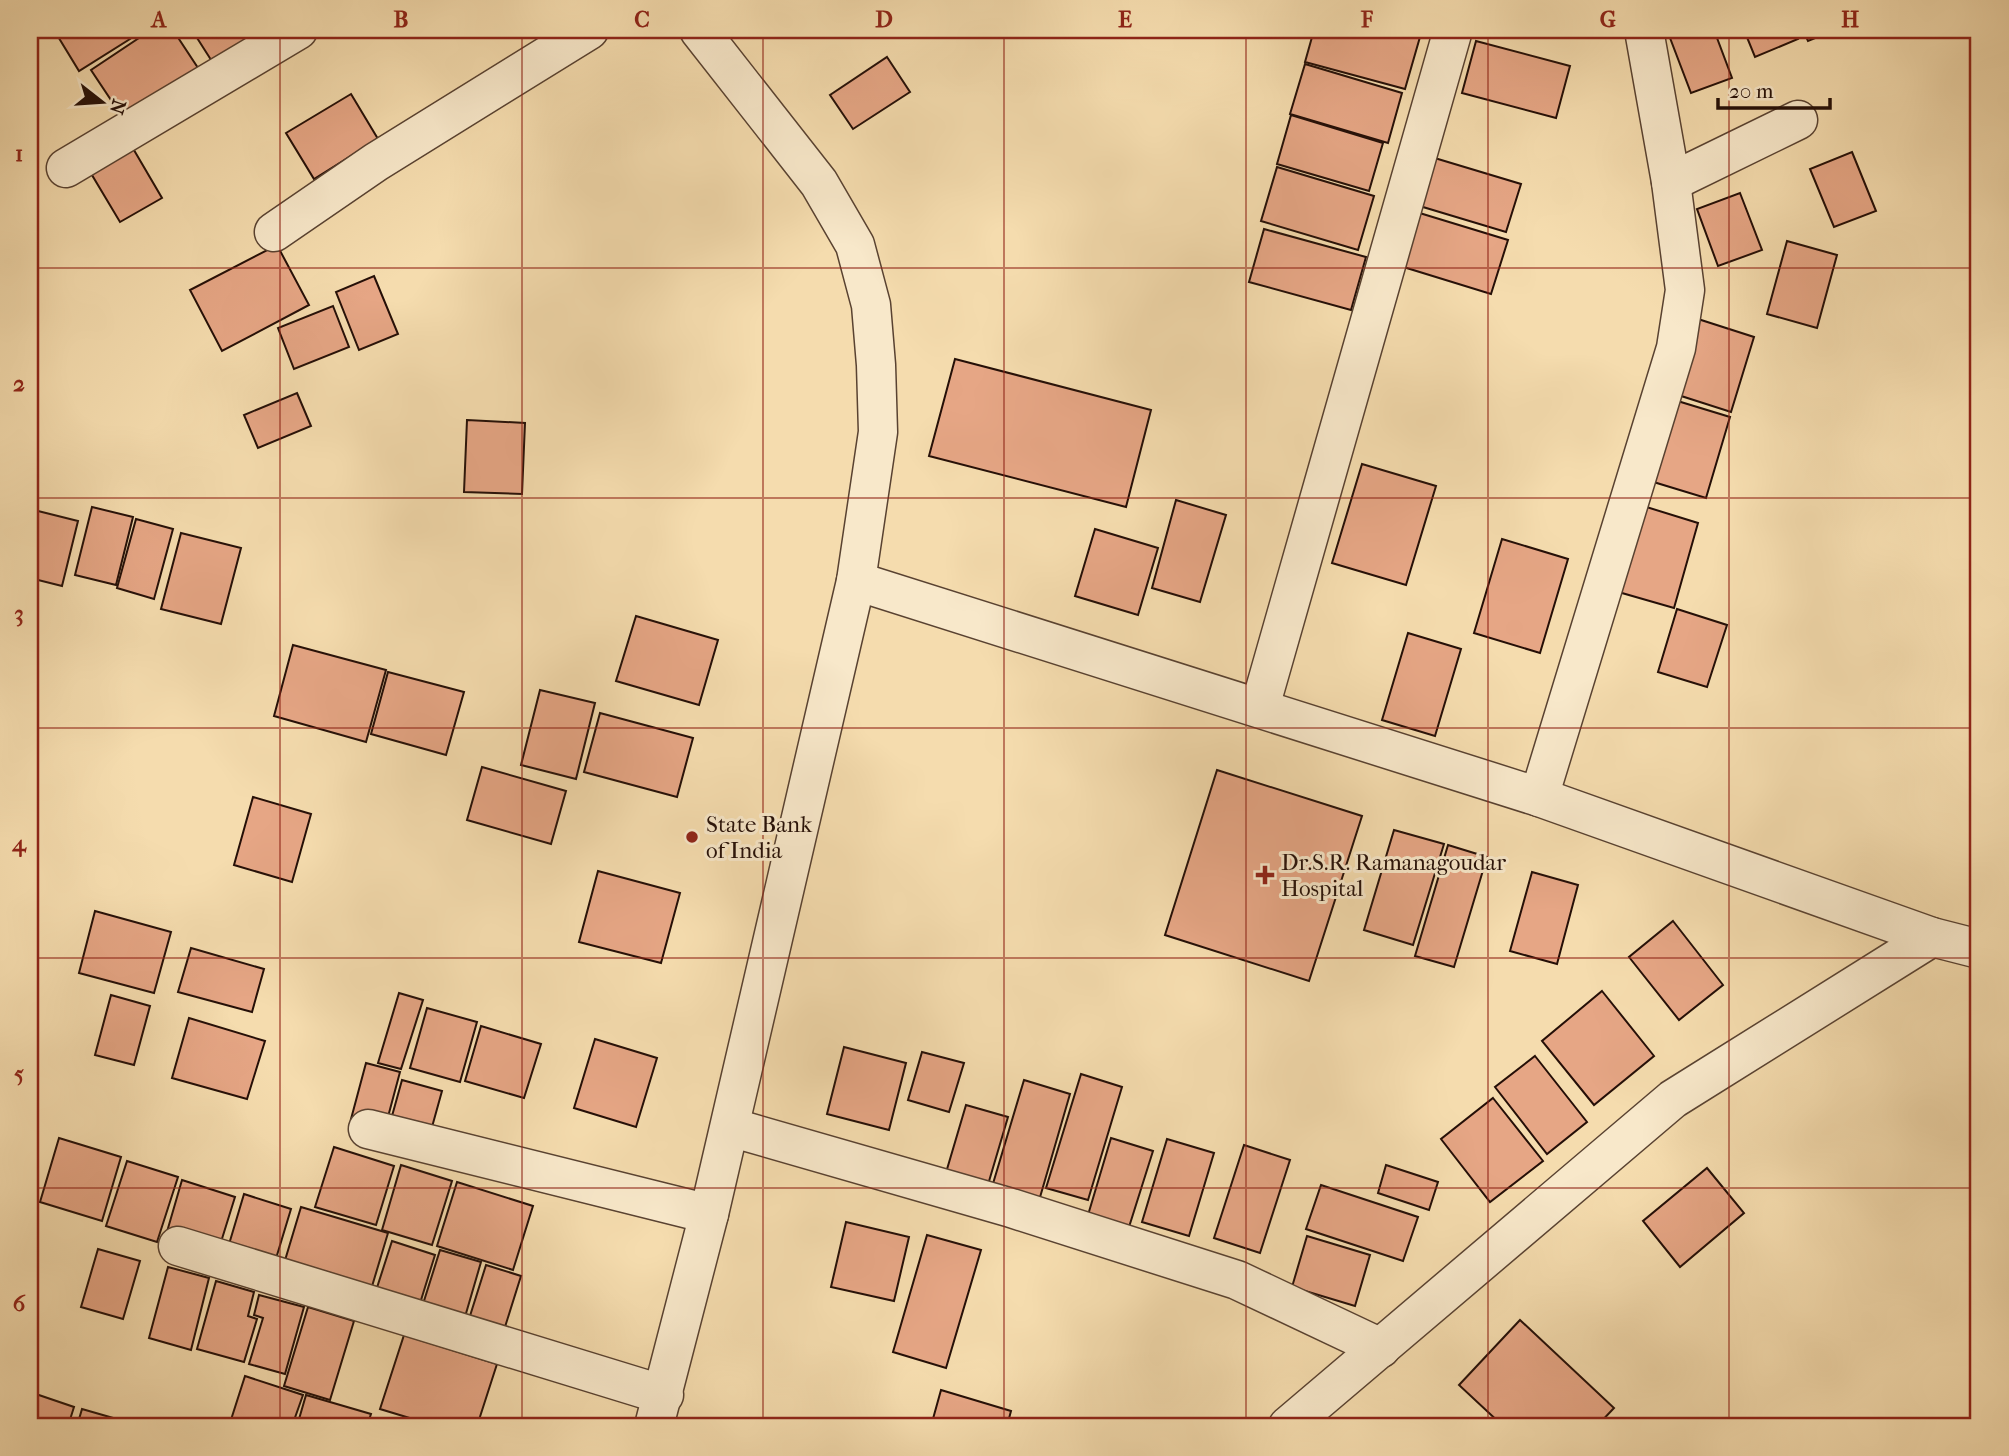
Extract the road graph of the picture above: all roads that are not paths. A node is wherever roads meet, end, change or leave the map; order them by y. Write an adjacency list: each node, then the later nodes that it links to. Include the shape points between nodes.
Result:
1 (298, 30): 7 (street)
2 (589, 30): 9 (street, via 376,162)
3 (699, 30): 10 (street, via 819,183 855,245 872,305 878,432)
4 (1453, 30): 11 (street)
5 (1644, 30): 8 (street)
6 (1798, 120): 8 (street)
7 (66, 168)
8 (1671, 182): 12 (street, via 1685,290 1676,348)
9 (274, 232)
10 (856, 581): 11 (street); 15 (street)
11 (1260, 707): 12 (street)
12 (1539, 797): 13 (street)
13 (1931, 937): 14 (street); 19 (street, via 1673,1099)
14 (1979, 949)
15 (730, 1127): 17 (street); 19 (street, via 1008,1207 1237,1280)
16 (368, 1129): 17 (street)
17 (709, 1214): 20 (street)
18 (178, 1246): 20 (street)
19 (1381, 1348): 21 (street)
20 (659, 1410)
21 (1288, 1426)

